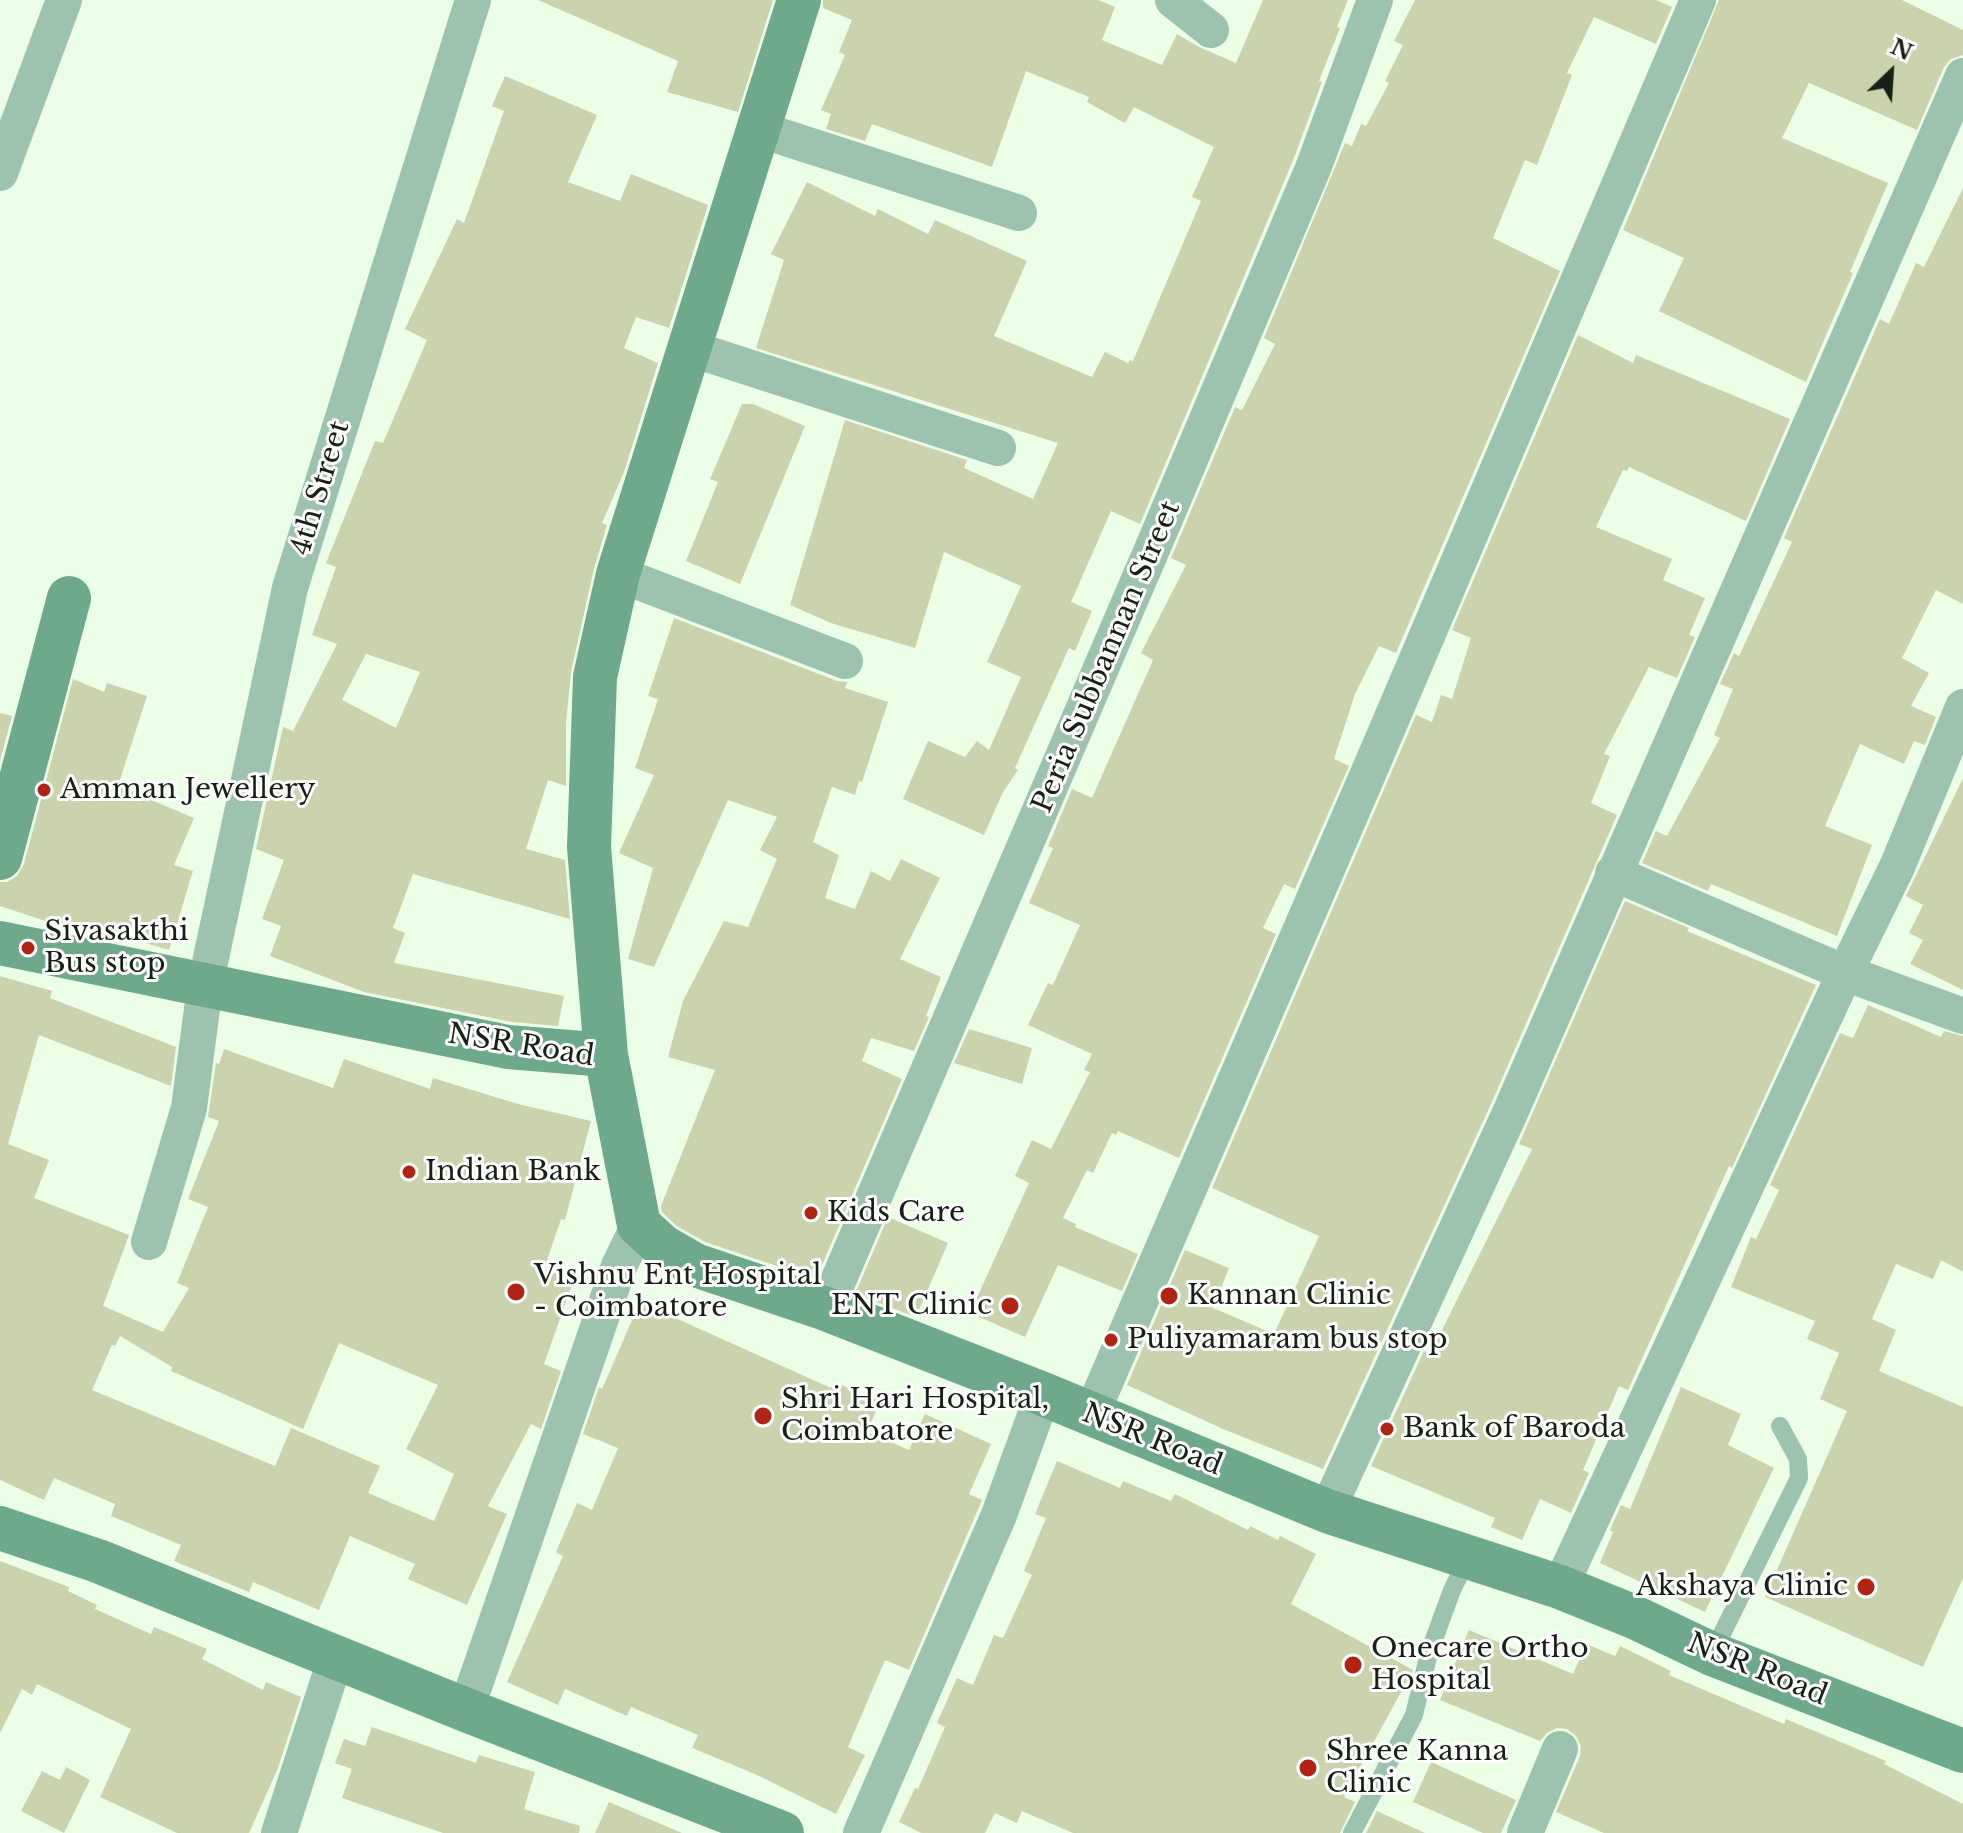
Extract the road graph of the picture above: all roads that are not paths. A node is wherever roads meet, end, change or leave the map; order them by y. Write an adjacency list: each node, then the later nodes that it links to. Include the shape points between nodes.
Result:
1 (64, 0): 10 (street)
2 (473, 0): 22 (street, 4th Street, via 290,588)
3 (799, 0): 9 (main road)
4 (1173, 0): 7 (street)
5 (1375, 0): 27 (street, Peria Subbannan Street, via 1308,180)
6 (1698, 0): 29 (street)
7 (1211, 30)
8 (1963, 76): 19 (street)
9 (758, 129): 11 (street); 12 (main road)
10 (0, 173)
11 (1019, 213)
12 (689, 348): 13 (street); 14 (main road)
13 (998, 448)
14 (618, 574): 16 (street); 24 (main road, via 595,677 589,847)
15 (69, 598): 18 (main road)
16 (845, 661)
17 (1963, 707): 21 (street, via 1897,867)
18 (0, 858)
19 (1613, 873): 21 (street); 31 (street, via 1510,1113)
20 (0, 943): 22 (main road, NSR Road)
21 (1845, 973): 23 (street); 34 (street)
22 (205, 986): 24 (main road, NSR Road, via 508,1047); 26 (street, 4th Street, via 189,1108)
23 (1963, 1016)
24 (606, 1055): 25 (main road, NSR Road)
25 (639, 1225): 27 (main road, NSR Road, via 695,1265); 37 (street, via 619,1266)
26 (149, 1242)
27 (826, 1309): 28 (main road, NSR Road)
28 (1043, 1394): 29 (main road, NSR Road); 42 (street, via 999,1515)
29 (1091, 1415): 31 (main road, NSR Road)
30 (1780, 1426): 35 (lane, via 1798,1459 1799,1478)
31 (1327, 1511): 33 (main road, NSR Road)
32 (0, 1528): 36 (main road, via 98,1561)
33 (1468, 1558): 34 (main road, NSR Road); 43 (lane, via 1434,1641 1414,1715)
34 (1560, 1587): 35 (main road, NSR Road)
35 (1712, 1654): 39 (main road, NSR Road)
36 (336, 1657): 37 (main road); 40 (street)
37 (466, 1710): 41 (main road)
38 (1560, 1749): 44 (street)
39 (1963, 1751)
40 (279, 1833)
41 (782, 1833)
42 (861, 1833)
43 (1352, 1833)
44 (1525, 1833)

